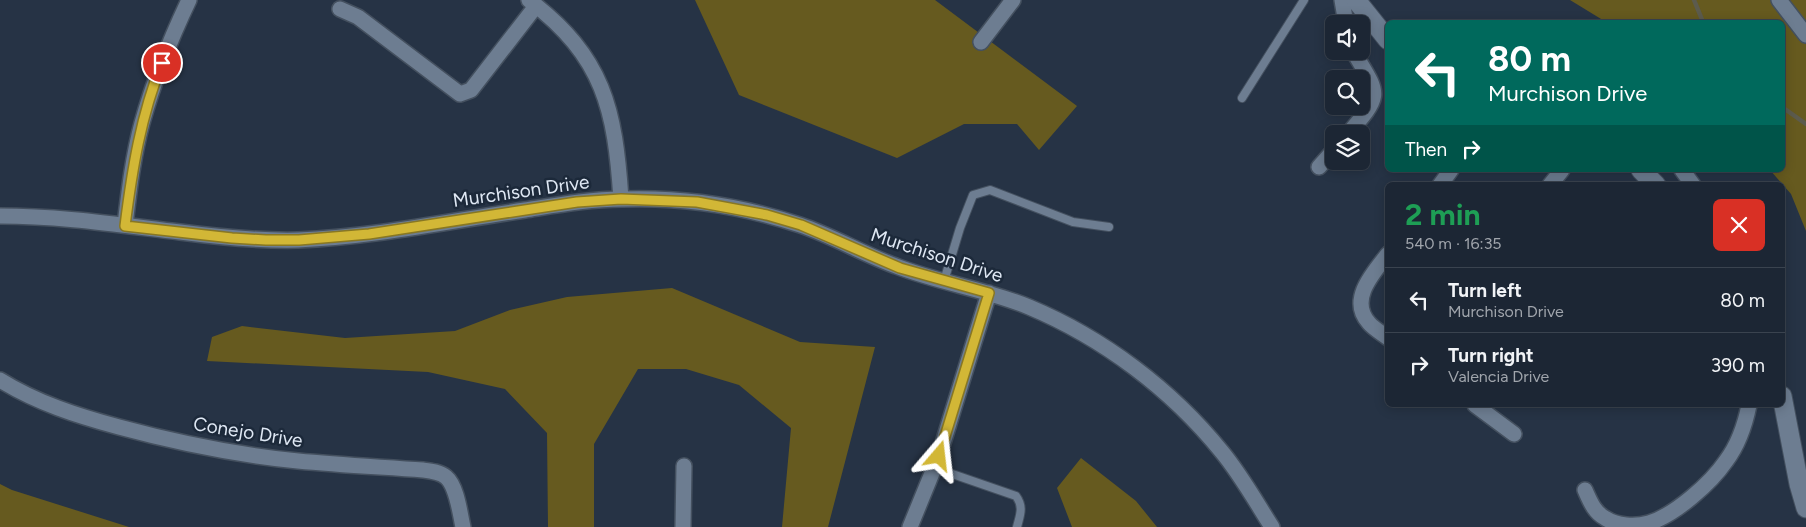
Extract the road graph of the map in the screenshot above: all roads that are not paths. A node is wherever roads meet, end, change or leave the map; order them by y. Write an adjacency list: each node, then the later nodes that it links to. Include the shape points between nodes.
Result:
1 (189, 0): 22 (street, via 156,78 142,123 132,168)
2 (1013, 0): 12 (street)
3 (1304, 0): 14 (lane)
4 (1342, 0): 9 (street)
5 (1356, 0): 11 (street)
6 (1779, 0): 10 (street)
7 (532, 3): 8 (street, via 471,90 460,94); 20 (street, via 559,26 594,70 613,124)
8 (340, 8)
9 (1344, 15)
10 (1806, 35)
11 (1385, 36)
12 (981, 42)
13 (1358, 60): 15 (street, via 1373,84 1375,96 1370,108)
14 (1242, 98)
15 (1356, 125)
16 (1325, 161): 17 (street)
17 (1319, 168)
18 (1560, 172): 19 (street)
19 (1552, 182)
20 (621, 199): 22 (street, Murchison Drive, via 577,202 369,234 299,240 232,238); 25 (street, Murchison Drive, via 697,202 767,215 801,225 900,268)
21 (0, 216): 22 (street, Murchison Drive, via 66,218)
22 (125, 226)
23 (1109, 227): 25 (lane, via 1073,222 990,190 973,195)
24 (1385, 258): 27 (street, via 1364,288 1361,301 1369,324)
25 (944, 281): 26 (street, Murchison Drive)
26 (989, 293): 34 (street); 41 (street, Murchison Drive, via 1064,323 1135,368 1167,394 1224,454)
27 (1385, 336)
28 (0, 380): 37 (street, Conejo Drive, via 46,404 198,447 298,461 438,472 452,485)
29 (1478, 407): 32 (street)
30 (1748, 407): 35 (street, via 1737,442 1726,462 1710,480 1667,514 1649,523 1618,524 1604,518 1594,508)
31 (1784, 407): 36 (street)
32 (1514, 434)
33 (684, 466): 38 (street)
34 (935, 468): 39 (street); 40 (lane, via 1016,496 1022,511)
35 (1585, 490)
36 (1806, 508)
37 (463, 527)
38 (683, 527)
39 (910, 527)
40 (1017, 527)
41 (1272, 527)

